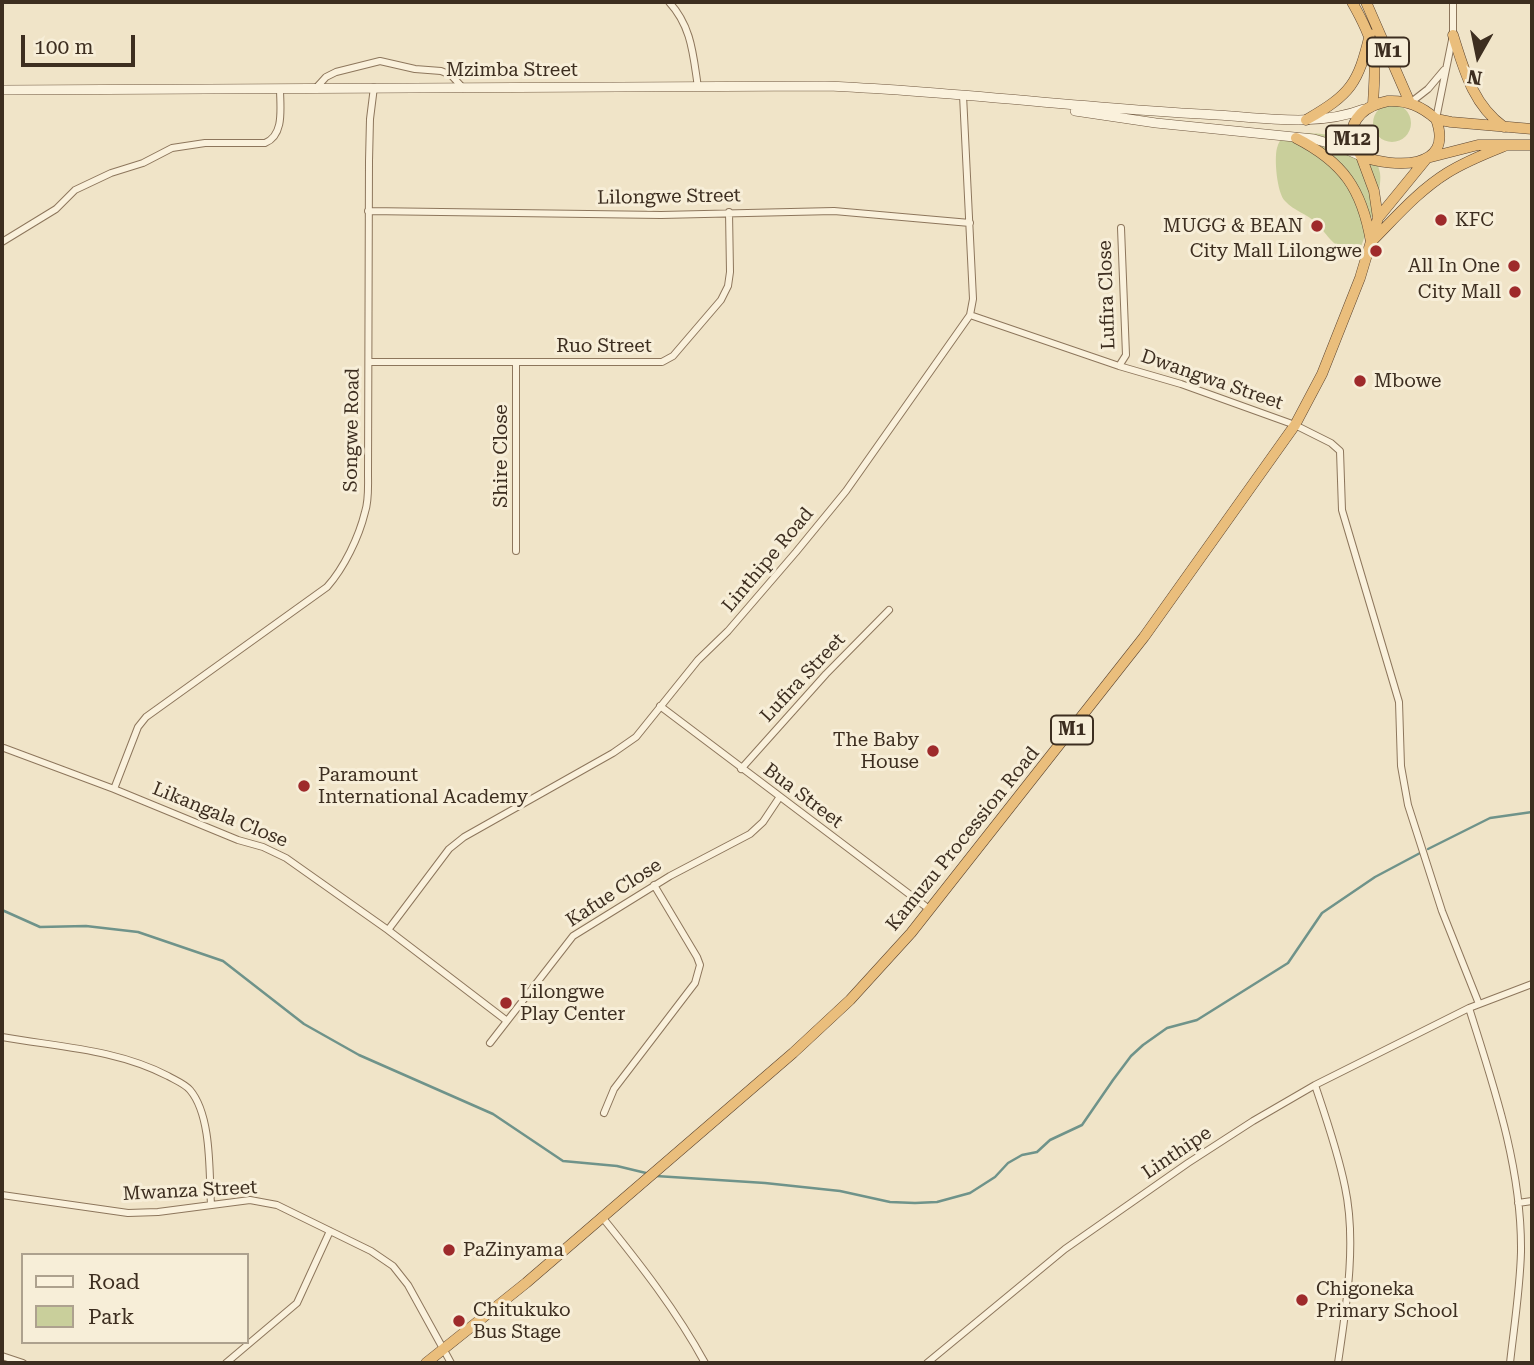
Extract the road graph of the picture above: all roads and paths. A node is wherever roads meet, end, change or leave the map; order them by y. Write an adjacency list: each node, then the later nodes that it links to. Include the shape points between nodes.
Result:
1 (669, 2): 8 (street, via 688,29)
2 (1352, 2): 5 (highway, M1)
3 (1366, 2): 16 (highway, M1)
4 (1453, 2): 6 (street)
5 (1370, 34): 17 (highway, M1, via 1375,64); 19 (highway, via 1360,74 1349,90)
6 (1453, 35): 7 (street); 20 (highway, via 1479,104)
7 (1447, 65): 16 (street); 18 (street)
8 (698, 87): 12 (main road, Mzimba Street); 14 (main road, Mzimba Street, via 838,86)
9 (280, 88): 10 (main road, Mzimba Street); 13 (main road, Mzimba Street); 32 (street, via 279,127 265,144 205,143 172,148 75,190 56,209)
10 (316, 88): 11 (main road, Mzimba Street); 12 (street, via 336,72 380,61 441,71)
11 (374, 88): 12 (main road, Mzimba Street); 27 (street, Songwe Road)
12 (463, 88)
13 (2, 90)
14 (963, 95): 15 (main road, Mzimba Street); 30 (street)
15 (1022, 101): 19 (main road); 22 (main road, via 1113,117)
16 (1410, 103): 17 (highway, M12, via 1388,101); 18 (highway)
17 (1368, 107): 19 (main road, via 1345,117); 25 (highway, M12, via 1352,130)
18 (1436, 119): 20 (highway); 26 (highway, via 1439,137)
19 (1306, 120)
20 (1504, 127): 21 (highway)
21 (1532, 129)
22 (1296, 138): 25 (main road, via 1328,142); 33 (highway, via 1319,150 1345,173)
23 (1507, 145): 24 (highway, M12); 26 (highway, M12, via 1478,145); 33 (highway, via 1436,180)
24 (1532, 145)
25 (1361, 156): 26 (highway, M12, via 1384,164); 29 (highway, M1)
26 (1427, 158): 29 (highway, M1)
27 (368, 211): 28 (street, Lilongwe Street); 35 (street, Songwe Road)
28 (729, 212): 30 (street, Lilongwe Street, via 834,211); 36 (street, Ruo Street, via 728,286 669,359 653,363)
29 (1378, 218): 33 (highway, Kamuzu Procession Road / M1)
30 (970, 223): 34 (street)
31 (1121, 228): 37 (street, Lufira Close, via 1126,355)
32 (2, 242)
33 (1371, 242): 38 (highway, Kamuzu Procession Road / M1, via 1322,374)
34 (970, 315): 37 (street, Dwangwa Street); 41 (street, Linthipe Road, via 846,491)
35 (369, 362): 36 (street, Ruo Street); 44 (street, Songwe Road, via 366,511 339,572 319,593 146,718 138,727)
36 (516, 362): 39 (street, Shire Close)
37 (1121, 364): 38 (street, Dwangwa Street)
38 (1295, 425): 47 (highway, Kamuzu Procession Road / M1, via 1144,637); 50 (street, Dwangwa Street, via 1340,451 1342,510 1397,691 1408,805 1442,911)
39 (516, 551)
40 (889, 610): 43 (street, Lufira Street)
41 (660, 706): 43 (street, Bua Street); 48 (street, Linthipe Road, via 626,745 464,837)
42 (4, 748): 44 (street, Likangala Close)
43 (741, 769): 45 (street, Bua Street)
44 (114, 789): 48 (street, Likangala Close, via 286,858)
45 (779, 798): 46 (street, Kafue Close, via 750,834); 47 (street, Bua Street)
46 (654, 885): 52 (street, Kafue Close, via 573,936); 56 (street, via 697,957 699,974 614,1089)
47 (929, 909): 61 (highway, Kamuzu Procession Road / M1, via 827,1023)
48 (388, 930): 52 (street, Likangala Close)
49 (1532, 984): 50 (street, Linthipe)
50 (1479, 1004): 51 (street, Linthipe)
51 (1469, 1008): 55 (street, Linthipe); 59 (street, via 1502,1116)
52 (507, 1021): 54 (street, Kafue Close)
53 (2, 1037): 60 (street, via 121,1057 185,1086 198,1105 205,1128)
54 (490, 1043)
55 (1315, 1085): 70 (street, Linthipe, via 1188,1163 1065,1249); 71 (street, via 1347,1198 1350,1260)
56 (604, 1113)
57 (2, 1195): 60 (street, Mwanza Street, via 128,1213)
58 (1532, 1201): 59 (street)
59 (1518, 1203): 72 (street, via 1521,1254)
60 (211, 1205): 62 (street, Mwanza Street, via 240,1201 277,1205)
61 (601, 1217): 63 (highway, Kamuzu Procession Road / M1); 69 (street, via 657,1285)
62 (330, 1231): 63 (street, Mwanza Street, via 393,1266); 66 (street, via 297,1303)
63 (442, 1350): 67 (highway, Kamuzu Procession Road / M1); 68 (street, Mwanza Street)
64 (2, 1356): 65 (street)
65 (23, 1363)
66 (226, 1363)
67 (426, 1363)
68 (451, 1363)
69 (705, 1363)
70 (927, 1363)
71 (1338, 1363)
72 (1510, 1363)

